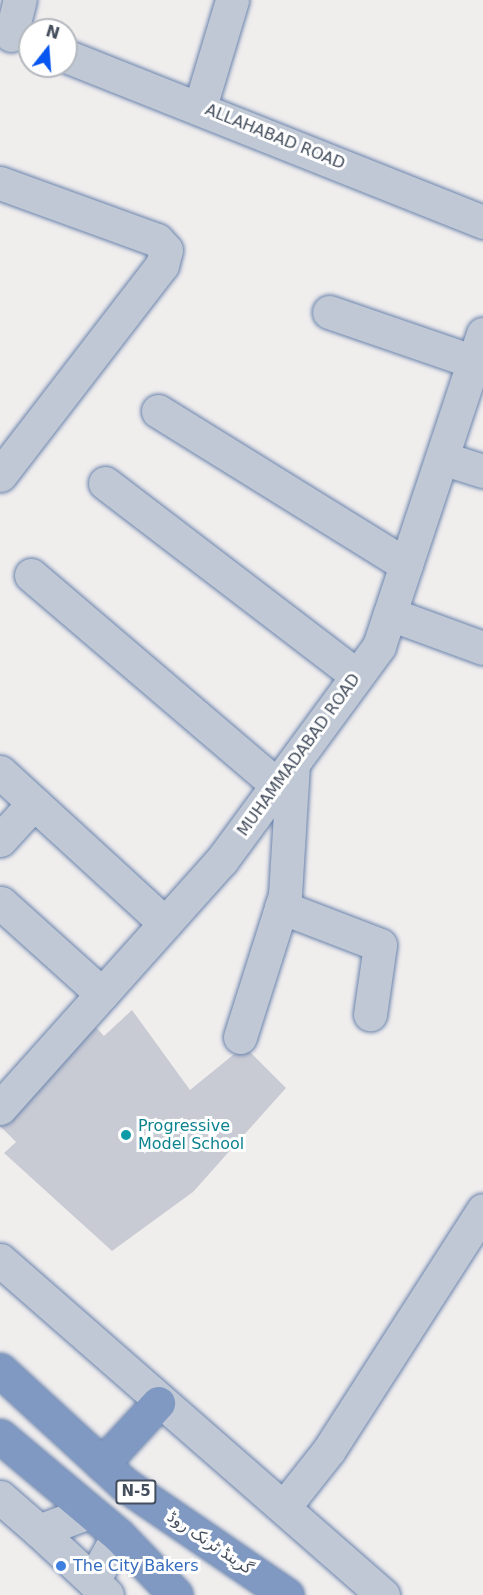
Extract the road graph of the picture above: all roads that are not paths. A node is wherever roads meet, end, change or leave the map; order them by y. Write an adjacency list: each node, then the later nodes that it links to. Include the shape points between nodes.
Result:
1 (20, 0): 3 (street)
2 (232, 0): 5 (street)
3 (14, 36)
4 (78, 61): 5 (street, ALLAHABAD ROAD)
5 (200, 107): 7 (street, ALLAHABAD ROAD)
6 (0, 183): 13 (street, via 157,240 166,250 162,265)
7 (483, 222)
8 (329, 312): 9 (street)
9 (478, 348): 11 (street, MUHAMMADABAD ROAD)
10 (158, 411): 15 (street)
11 (442, 458): 12 (street); 15 (street, MUHAMMADABAD ROAD)
12 (483, 471)
13 (0, 475)
14 (105, 483): 19 (street)
15 (406, 565): 17 (street, MUHAMMADABAD ROAD)
16 (31, 575): 21 (street)
17 (390, 614): 18 (street); 19 (street, MUHAMMADABAD ROAD, via 379,646)
18 (483, 648)
19 (357, 676): 21 (street, MUHAMMADABAD ROAD)
20 (0, 772): 22 (street)
21 (285, 774): 25 (street); 26 (street, MUHAMMADABAD ROAD, via 222,860)
22 (34, 803): 23 (street); 26 (street)
23 (0, 840)
24 (1, 903): 27 (street)
25 (281, 907): 28 (street, via 380,945); 29 (street)
26 (165, 923): 27 (street, MUHAMMADABAD ROAD)
27 (102, 994): 30 (street, MUHAMMADABAD ROAD)
28 (370, 1014)
29 (240, 1037)
30 (0, 1108)
31 (483, 1210): 38 (street, via 329,1450)
32 (0, 1260): 34 (street)
33 (0, 1370): 36 (highway, گرینڈ ٹرنک روڈ / N-5)
34 (158, 1403): 36 (highway); 38 (street)
35 (0, 1436): 39 (highway, N-5)
36 (113, 1474): 44 (highway); 45 (highway, گرینڈ ٹرنک روڈ / N-5)
37 (0, 1497): 40 (street)
38 (284, 1507): 46 (street)
39 (89, 1512): 40 (street); 41 (highway, N-5)
40 (39, 1531): 42 (street)
41 (118, 1535): 42 (street); 43 (highway, N-5)
42 (100, 1588)
43 (172, 1588)
44 (246, 1595)
45 (287, 1595)
46 (383, 1595)

